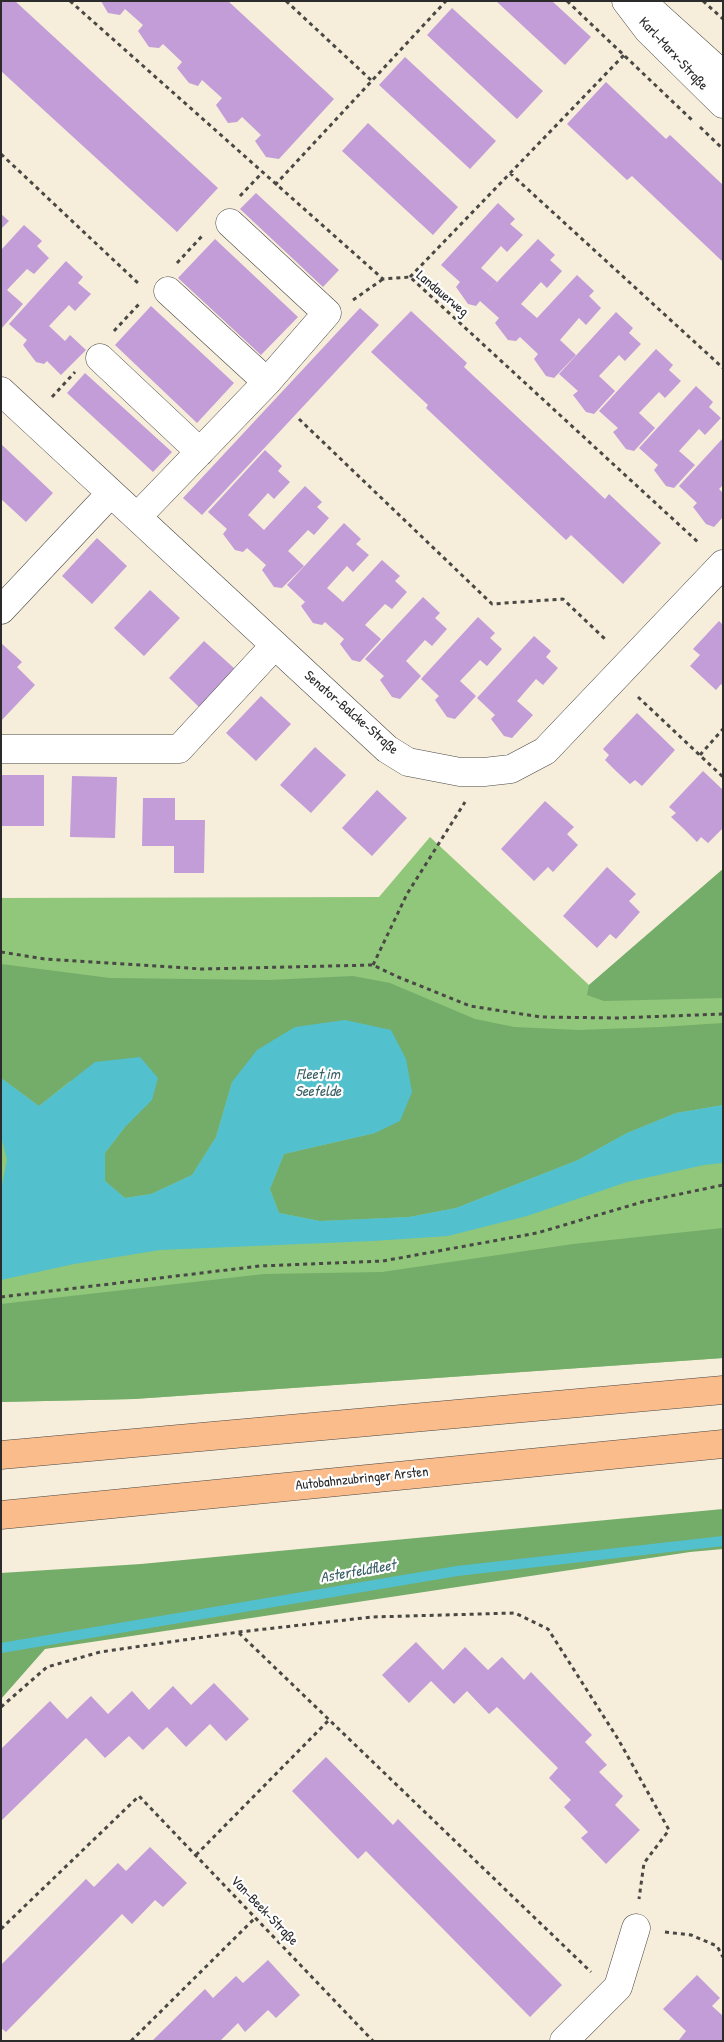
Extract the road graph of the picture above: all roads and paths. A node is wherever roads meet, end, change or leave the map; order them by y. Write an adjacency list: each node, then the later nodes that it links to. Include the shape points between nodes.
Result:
1 (70, 1): 16 (path, Landauerweg)
2 (286, 1): 11 (path)
3 (446, 1): 11 (path)
4 (567, 1): 9 (path)
5 (626, 1): 12 (street, Karl-Marx-Straße, via 648,30)
6 (640, 1): 10 (street, Karl-Marx-Straße)
7 (704, 1): 8 (path)
8 (723, 19)
9 (624, 55): 13 (path); 15 (path)
10 (723, 74)
11 (372, 82): 16 (path)
12 (723, 104)
13 (723, 148)
14 (1, 154): 19 (path)
15 (510, 173): 18 (path); 21 (path)
16 (275, 185): 18 (path, Landauerweg, via 383,279)
17 (230, 223): 22 (street, via 327,314)
18 (410, 277): 28 (path, Landauerweg)
19 (155, 289): 22 (street)
20 (100, 358): 25 (street)
21 (723, 368)
22 (267, 382): 25 (street)
23 (1, 391): 26 (street, Senator-Balcke-Straße)
24 (299, 419): 31 (path, via 492,604 563,599)
25 (200, 452): 27 (street)
26 (111, 493): 27 (street, Senator-Balcke-Straße); 29 (street)
27 (137, 517): 30 (street, Senator-Balcke-Straße)
28 (722, 564): 31 (street, Senator-Balcke-Straße)
29 (1, 610)
30 (275, 645): 33 (street, via 180,749); 35 (street, Senator-Balcke-Straße, via 387,749 408,762 460,772)
31 (623, 670): 34 (path); 35 (street, Senator-Balcke-Straße, via 545,751 512,769)
32 (723, 729): 34 (path)
33 (1, 749)
34 (700, 755): 36 (path)
35 (484, 772): 38 (path, via 407,894)
36 (723, 777)
37 (1, 952): 38 (path, via 46,959 202,969)
38 (374, 965): 39 (path, via 470,1006 541,1017)
39 (723, 1014)
40 (723, 1185): 41 (path, via 642,1202 537,1233 383,1261 260,1266)
41 (1, 1297)
42 (723, 1390): 44 (highway)
43 (723, 1444): 45 (highway, Autobahnzubringer Arsten)
44 (1, 1455)
45 (108, 1504): 46 (highway, Autobahnzubringer Arsten); 47 (highway)
46 (1, 1515)
47 (1, 1529)
48 (239, 1632): 49 (path, via 100,1652 47,1667); 50 (path); 54 (path, via 372,1617 515,1613 548,1629 618,1739 669,1830 644,1863)
49 (1, 1707)
50 (329, 1720): 51 (path); 56 (path)
51 (196, 1855): 52 (path, Van-Beek-Straße); 53 (path, Van-Beek-Straße, via 139,1796)
52 (255, 1918): 57 (path); 58 (path, Van-Beek-Straße)
53 (1, 1928)
54 (636, 1928): 55 (path, via 691,1935 717,1946); 56 (street, via 618,1987)
55 (723, 1957)
56 (612, 1993): 59 (street)
57 (131, 2041)
58 (373, 2041)
59 (564, 2041)

